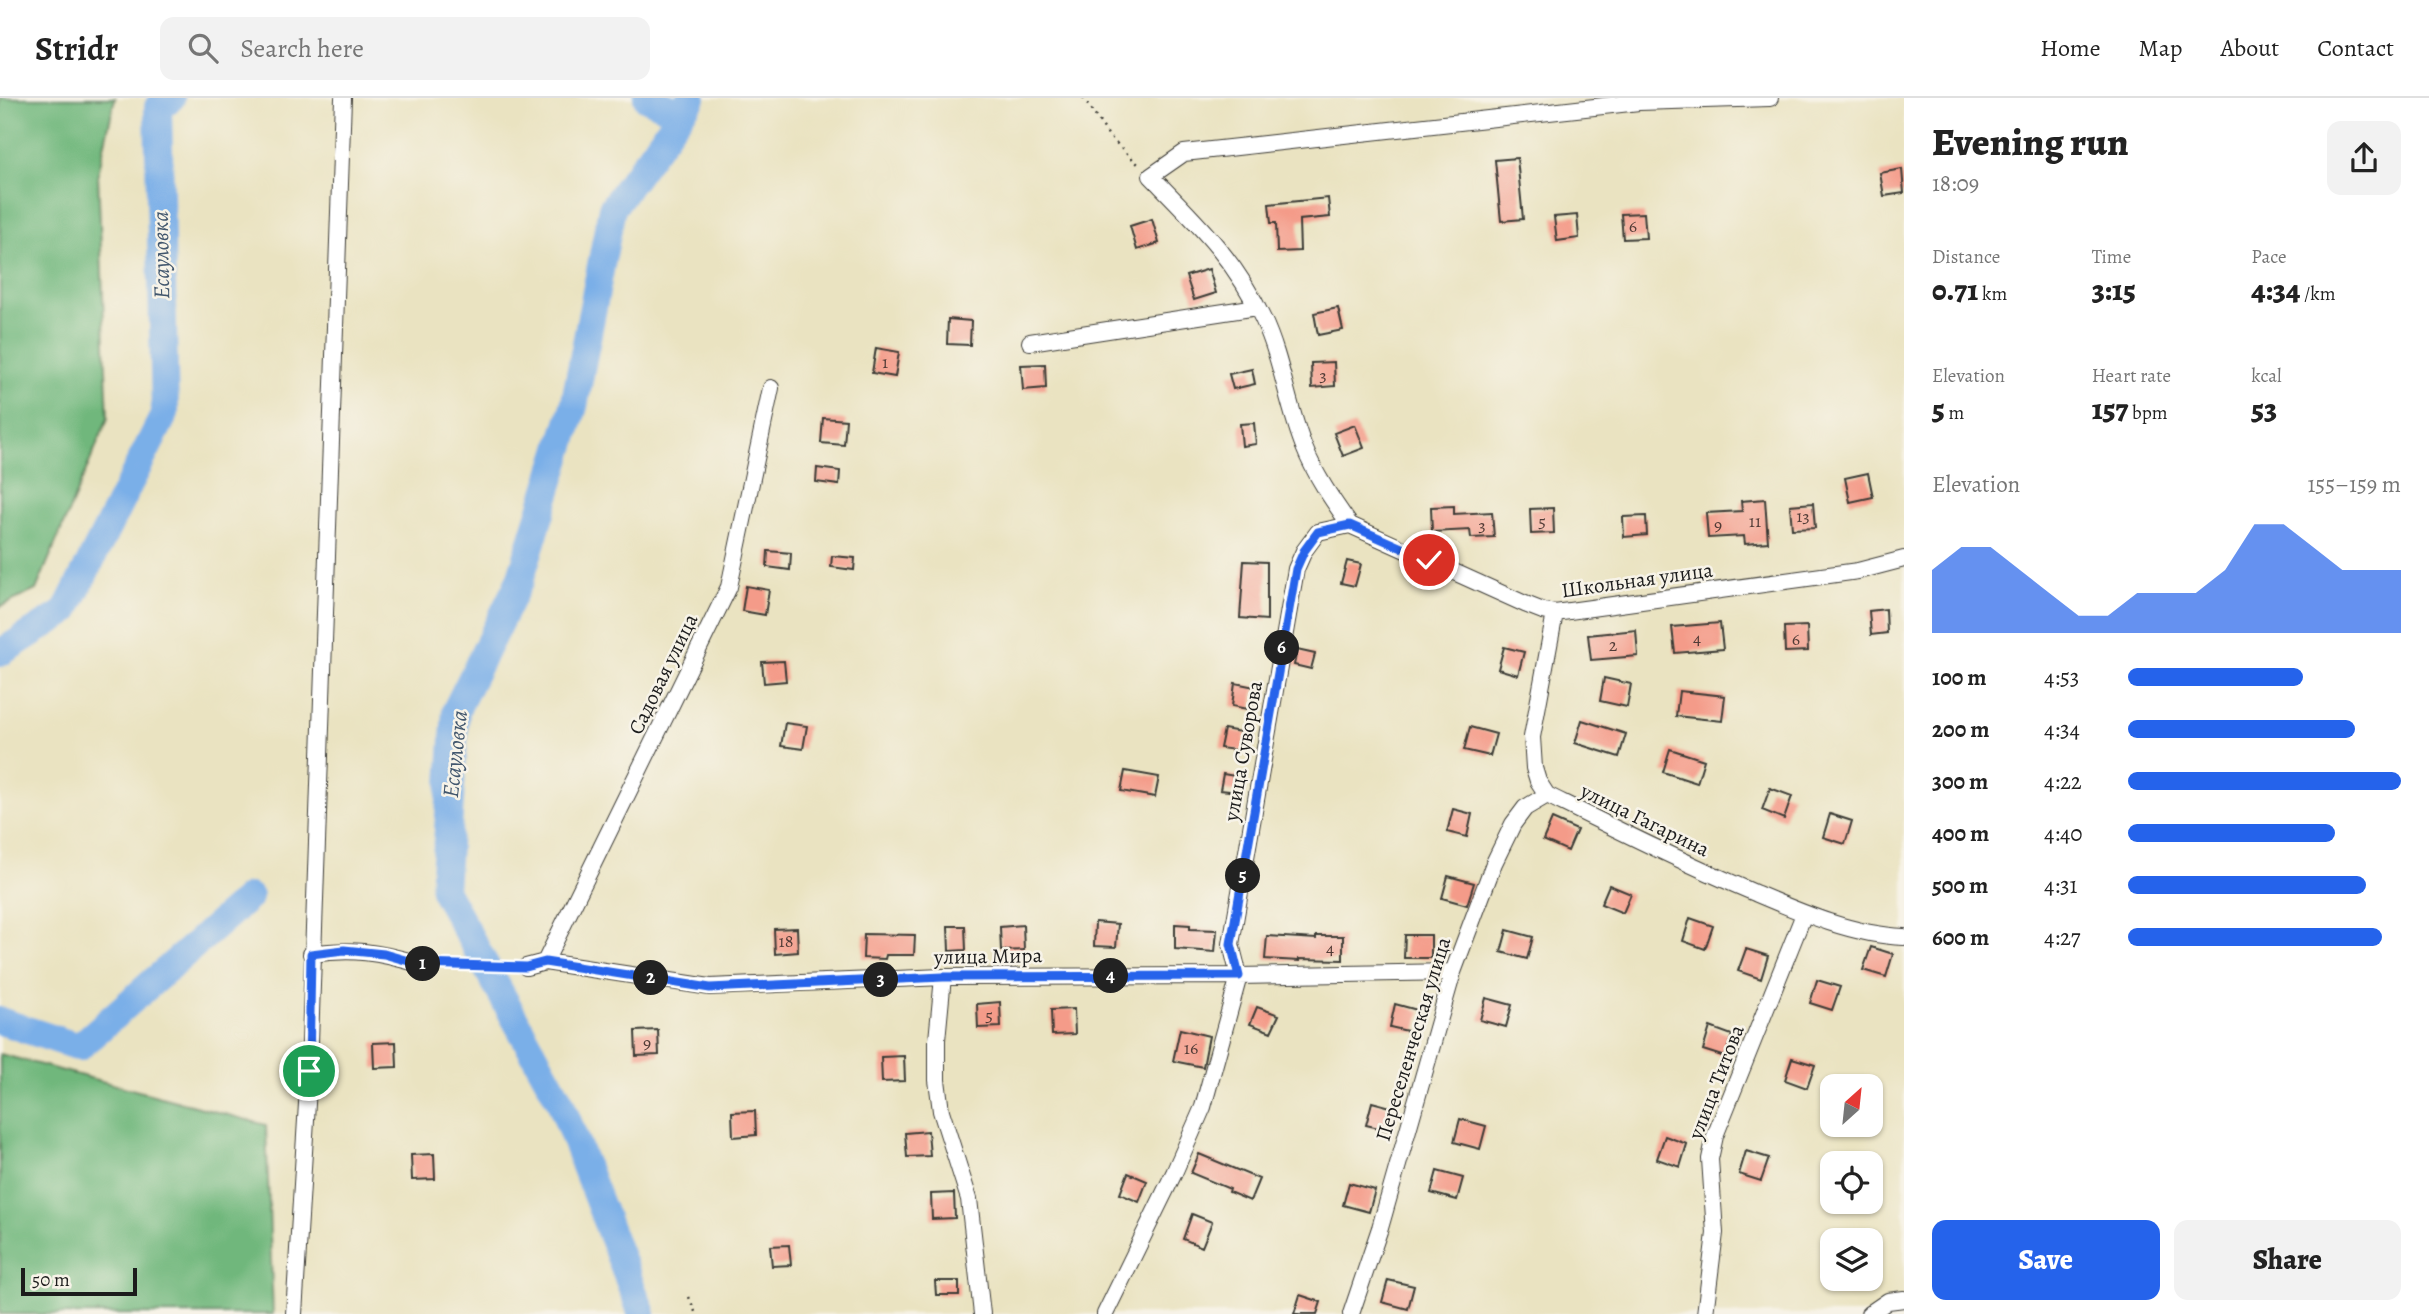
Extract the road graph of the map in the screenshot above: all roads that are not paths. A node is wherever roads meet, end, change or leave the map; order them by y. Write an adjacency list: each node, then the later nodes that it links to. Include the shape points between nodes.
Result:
1 (343, 98): 12 (street)
2 (1770, 98): 3 (street, via 1639,102 1184,153 1151,176 1214,240)
3 (1258, 307): 4 (street); 6 (street, via 1303,446)
4 (1030, 342)
5 (771, 388): 13 (street, Садовая улица, via 729,587)
6 (1350, 525): 8 (street, Школьная улица, via 1525,604); 17 (street, улица Суворова, via 1318,532 1296,569 1231,944)
7 (1904, 559): 8 (street, Школьная улица, via 1858,571)
8 (1555, 613): 9 (street, улица Гагарина, via 1532,737 1534,768)
9 (1546, 795): 10 (street, улица Гагарина, via 1679,861); 16 (street, Переселенческая улица, via 1525,808 1513,824)
10 (1804, 914): 11 (street, улица Гагарина, via 1884,937); 24 (street, улица Титова, via 1715,1136 1710,1167 1715,1233)
11 (1904, 937)
12 (311, 954): 14 (street, via 344,950); 20 (street, via 309,1071)
13 (545, 962): 15 (street, улица Мира); 18 (street, улица Мира, via 710,988)
14 (419, 964)
15 (526, 967)
16 (1453, 972): 17 (street, улица Мира); 23 (street, Переселенческая улица)
17 (1239, 976): 18 (street, улица Мира); 22 (street, улица Суворова, via 1200,1113)
18 (943, 977): 21 (street, via 937,1080 941,1111 969,1199)
19 (1904, 1299): 25 (street, via 1888,1301)
20 (294, 1314)
21 (982, 1314)
22 (1105, 1314)
23 (1351, 1314)
24 (1705, 1314)
25 (1869, 1314)

